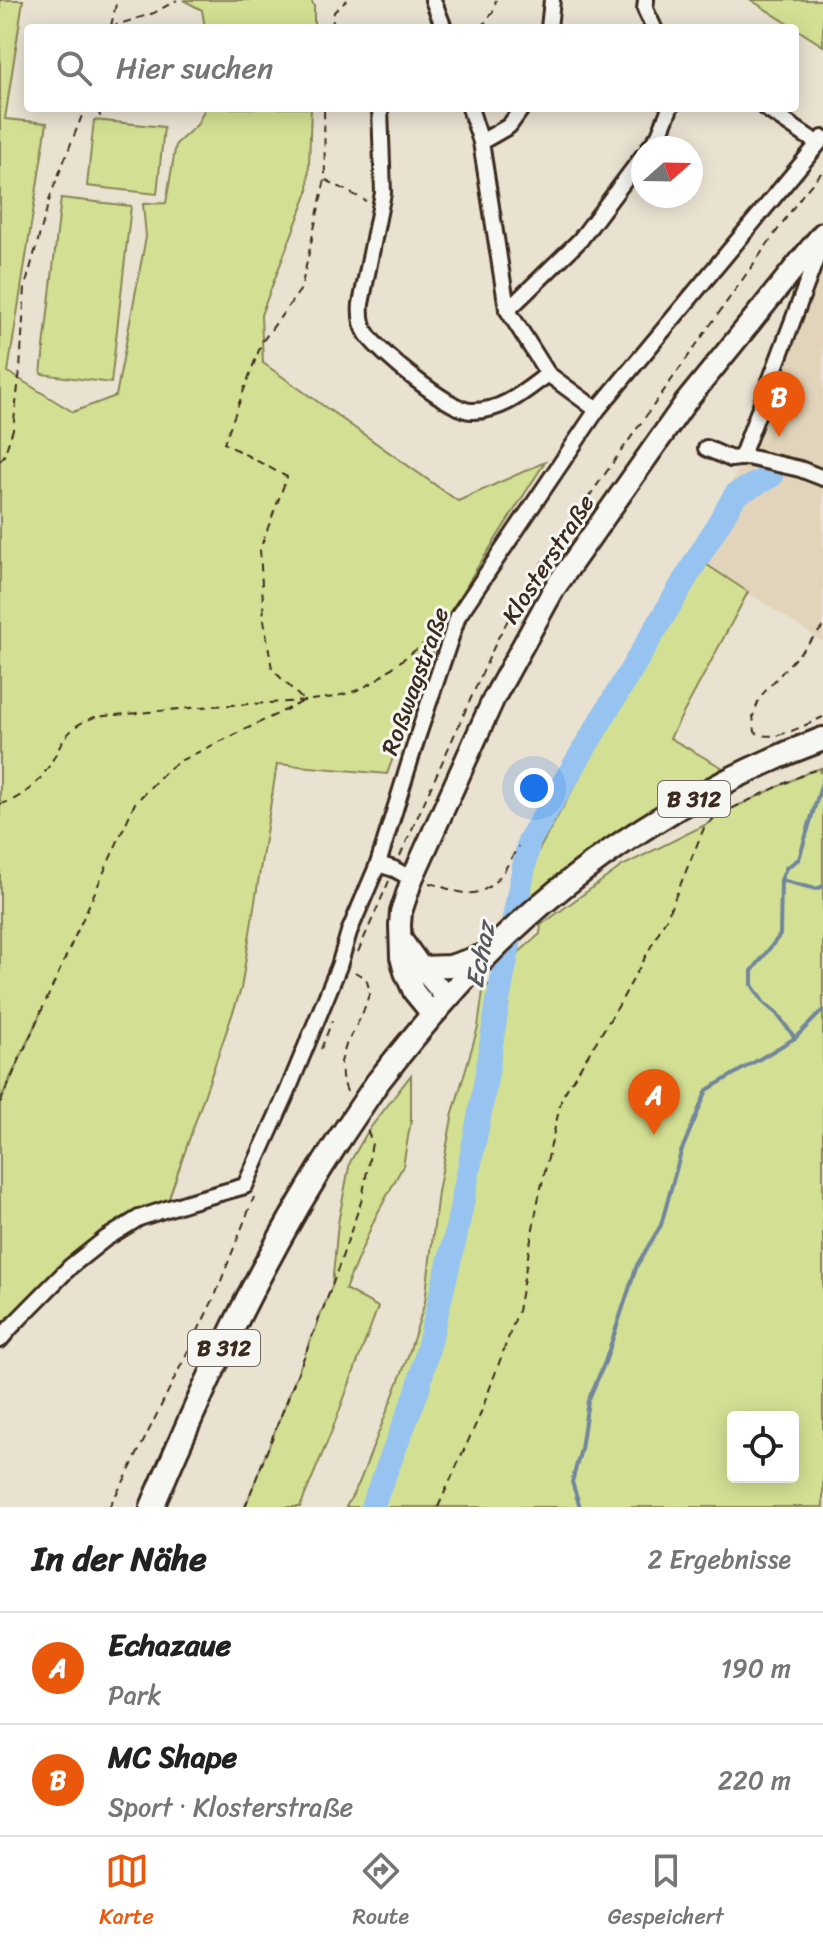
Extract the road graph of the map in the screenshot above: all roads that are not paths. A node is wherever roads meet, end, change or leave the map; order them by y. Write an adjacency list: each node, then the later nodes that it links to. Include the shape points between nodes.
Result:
1 (433, 0): 4 (street)
2 (552, 0): 5 (street)
3 (646, 0): 6 (street)
4 (442, 24)
5 (549, 24)
6 (652, 24)
7 (380, 112): 18 (street, via 381,204 361,304 362,325 372,341 428,388 467,411 505,404)
8 (471, 112): 14 (street)
9 (519, 112): 14 (street, via 509,126)
10 (668, 112): 12 (street)
11 (772, 112): 13 (street)
12 (658, 136)
13 (820, 140): 19 (street, Roßwagstraße)
14 (481, 142): 17 (street)
15 (631, 172): 17 (street, via 580,240)
16 (819, 246): 21 (street); 25 (main road, Klosterstraße, via 685,403 554,589)
17 (507, 309): 18 (street)
18 (548, 374): 19 (street)
19 (597, 410): 24 (street, Roßwagstraße, via 458,616)
20 (706, 448): 21 (street)
21 (741, 458): 22 (street)
22 (811, 473)
23 (823, 739): 27 (main road, B 312, via 746,772 635,836)
24 (378, 864): 25 (street); 30 (street, Roßwagstraße, via 245,1186 139,1218 116,1232 71,1266)
25 (403, 874): 26 (main road, Klosterstraße)
26 (401, 939): 28 (main road); 29 (main road, Klosterstraße, via 409,984 422,1003)
27 (495, 948): 28 (main road, via 450,966); 29 (main road, B 312)
28 (421, 967): 29 (main road)
29 (440, 1006): 31 (main road, B 312, bridge, via 377,1083 305,1191 193,1410)
30 (0, 1340)
31 (152, 1507)

